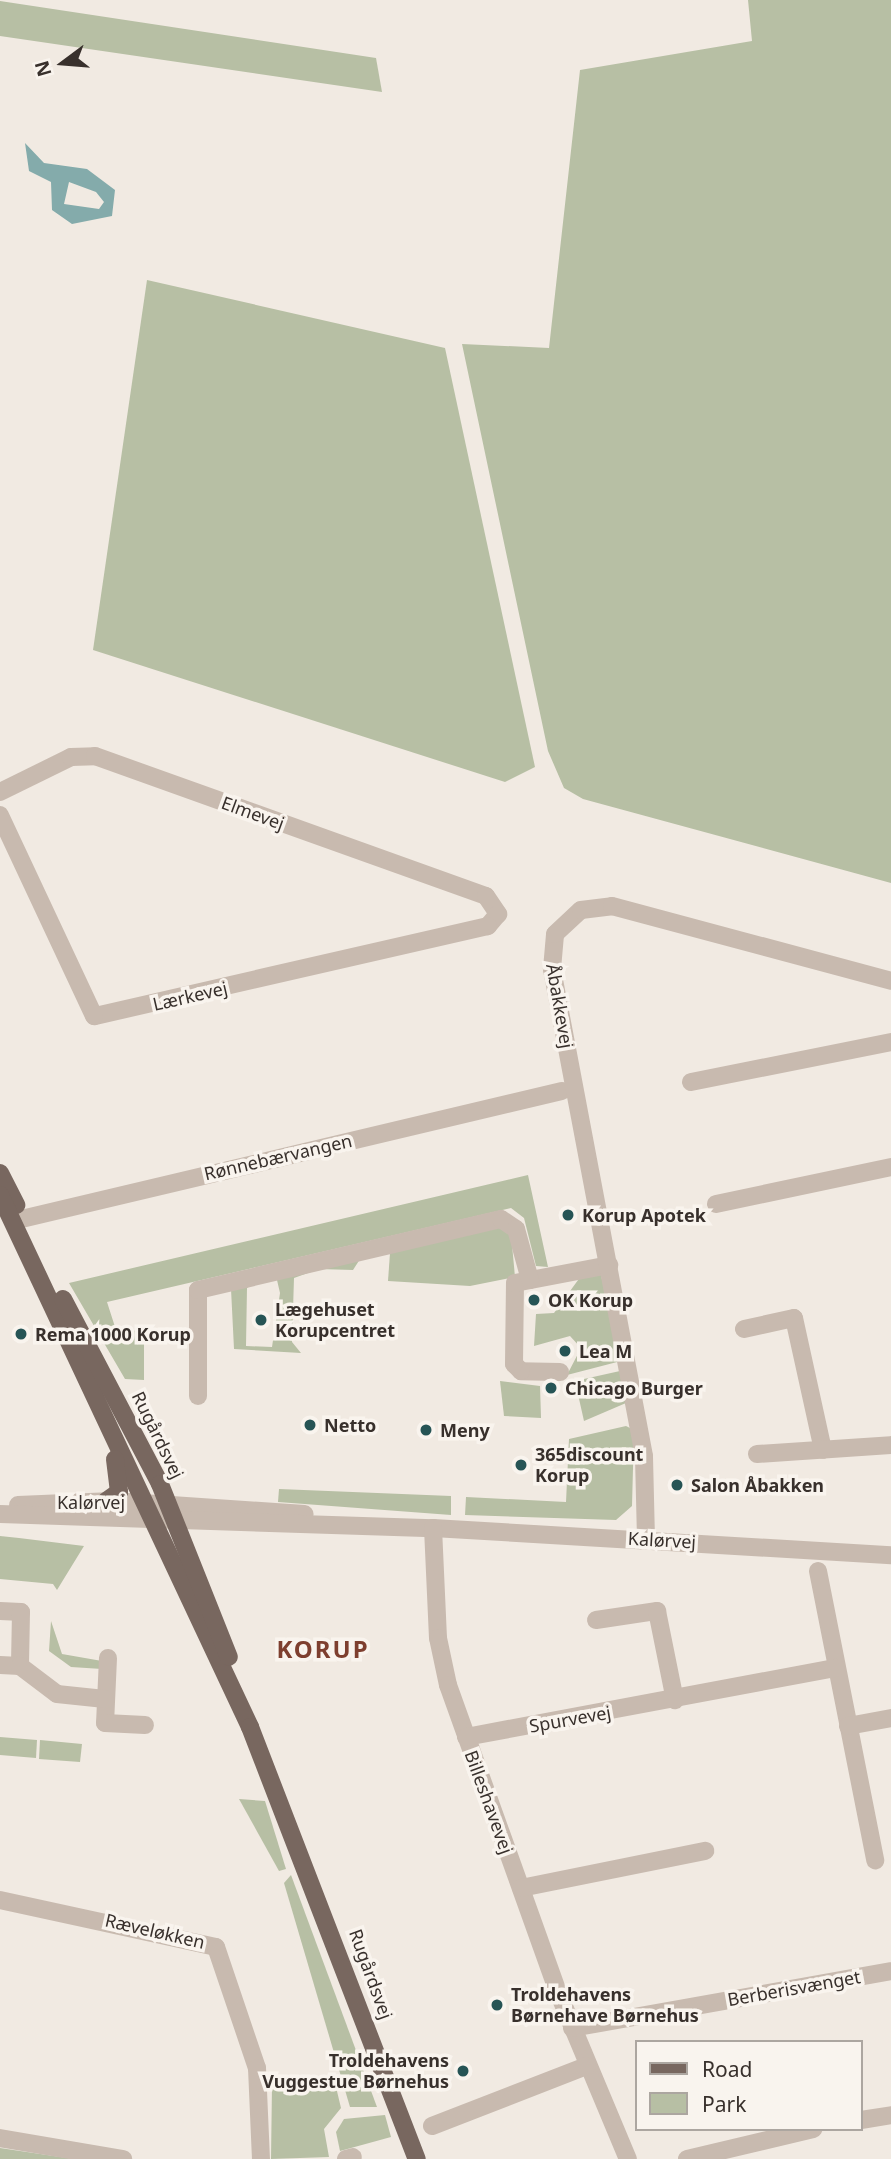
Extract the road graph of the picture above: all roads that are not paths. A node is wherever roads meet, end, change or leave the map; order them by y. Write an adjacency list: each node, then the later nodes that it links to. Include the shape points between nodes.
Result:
1 (0, 792): 3 (street, Elmevej, via 71,757 95,756 486,896)
2 (0, 815): 3 (street, Lærkevej, via 94,1016 482,927)
3 (498, 914)
4 (891, 981): 13 (street, Åbakkevej, via 612,906 567,918 555,934 551,962)
5 (891, 1042): 6 (street)
6 (691, 1082)
7 (551, 1100): 12 (street, Rønnebærvangen)
8 (891, 1167): 11 (street)
9 (0, 1173): 12 (main road, Rugårdsvej)
10 (0, 1195): 12 (main road, Rugårdsvej)
11 (716, 1204)
12 (17, 1219): 16 (main road, Rugårdsvej); 24 (main road, Rugårdsvej)
13 (608, 1265): 14 (street); 29 (street, Åbakkevej, via 648,1483)
14 (530, 1280): 17 (street, via 515,1283 514,1364 521,1371); 18 (street, via 516,1229 501,1219 198,1290)
15 (744, 1329): 21 (street, via 794,1318)
16 (72, 1346): 19 (main road, Rugårdsvej); 24 (main road, via 96,1380)
17 (560, 1373)
18 (198, 1396)
19 (99, 1405): 23 (main road, via 120,1487); 24 (main road, Rugårdsvej)
20 (891, 1445): 21 (street)
21 (823, 1450): 22 (street)
22 (757, 1454)
23 (106, 1501): 24 (street, Kalørvej); 25 (street, Kalørvej)
24 (155, 1503): 27 (main road, Rugårdsvej); 27 (main road, Rugårdsvej); 28 (street, Kalørvej)
25 (0, 1507)
26 (0, 1514): 27 (street, Kalørvej)
27 (165, 1523): 28 (street, Kalørvej); 43 (main road, Rugårdsvej); 43 (main road, Rugårdsvej, via 232,1666)
28 (433, 1528): 29 (street, Kalørvej); 44 (street, Billeshavevej, via 438,1638)
29 (646, 1539): 30 (street, Kalørvej)
30 (891, 1555)
31 (818, 1571): 37 (street)
32 (0, 1611): 36 (street, via 22,1612)
33 (596, 1620): 39 (street, via 657,1611)
34 (108, 1658): 38 (street)
35 (0, 1665): 36 (street)
36 (20, 1666): 38 (street, via 57,1694)
37 (836, 1668): 39 (street, Spurvevej); 42 (street)
38 (105, 1699): 41 (street, via 105,1723)
39 (675, 1700): 44 (street, Spurvevej)
40 (891, 1718): 42 (street)
41 (145, 1725)
42 (849, 1726): 46 (street)
43 (250, 1727): 59 (main road, Rugårdsvej)
44 (466, 1737): 47 (street, Billeshavevej)
45 (705, 1851): 47 (street)
46 (875, 1860)
47 (521, 1888): 50 (street, Billeshavevej)
48 (0, 1899): 58 (street, Ræveløkken, via 216,1947 257,2068)
49 (891, 1971): 50 (street, Berberisvænget)
50 (572, 2028): 51 (street, Billeshavevej)
51 (587, 2066): 54 (street); 60 (street, Billeshavevej)
52 (891, 2115): 53 (street)
53 (863, 2120)
54 (432, 2126)
55 (805, 2131): 61 (street)
56 (0, 2138): 57 (street)
57 (123, 2159)
58 (261, 2159)
59 (416, 2159)
60 (628, 2159)
61 (687, 2159)

